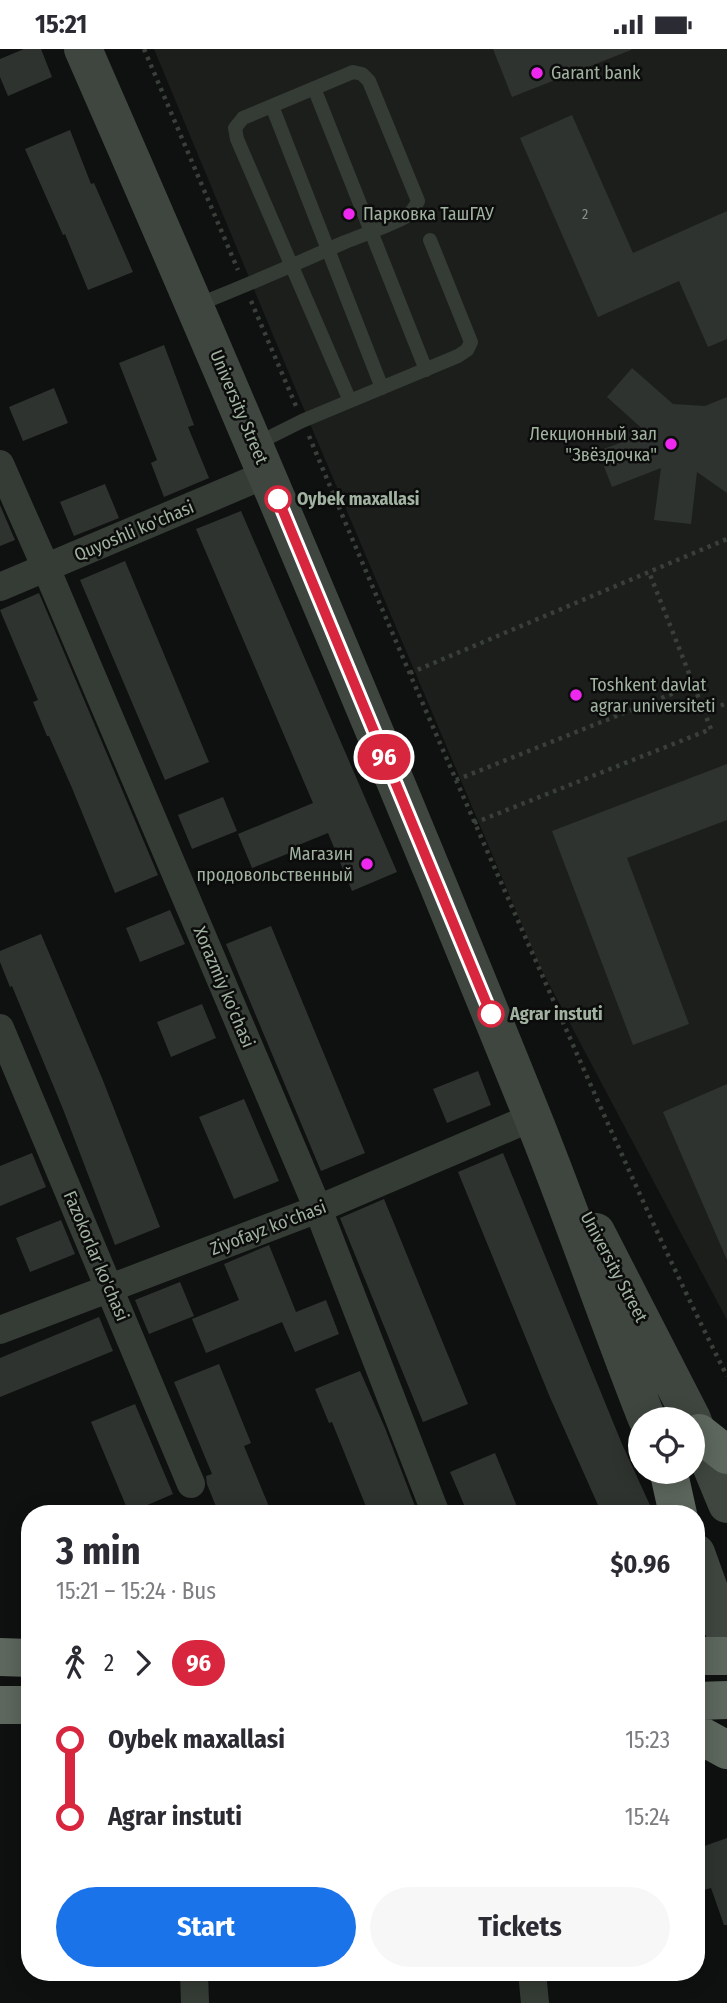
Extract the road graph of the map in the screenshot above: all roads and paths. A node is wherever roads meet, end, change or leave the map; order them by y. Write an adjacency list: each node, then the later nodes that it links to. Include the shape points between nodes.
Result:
1 (83, 49): 10 (main road, University Street)
2 (144, 49): 9 (path)
3 (314, 88): 4 (lane); 5 (lane); 5 (lane, via 353,72 369,81 418,201 405,216)
4 (272, 106): 7 (lane); 8 (lane, via 243,118 235,128)
5 (371, 231): 7 (lane); 11 (lane)
6 (430, 240): 11 (lane, via 471,342 458,356)
7 (330, 249): 8 (lane); 12 (lane)
8 (291, 266): 9 (lane); 13 (lane)
9 (245, 286): 10 (lane); 14 (path)
10 (195, 306): 15 (main road, University Street)
11 (426, 370): 12 (lane)
12 (382, 388): 13 (lane)
13 (350, 401): 14 (lane)
14 (302, 421): 15 (lane); 21 (path)
15 (261, 459): 18 (street, Quyoshli ko'chasi); 28 (main road, University Street)
16 (0, 464): 18 (street, Xorazmiy ko'chasi)
17 (727, 539): 19 (path)
18 (46, 568): 20 (street, Quyoshli ko'chasi); 29 (street, Xorazmiy ko'chasi)
19 (649, 572): 21 (path); 22 (path)
20 (0, 587)
21 (410, 673): 25 (path)
22 (694, 685): 24 (path); 25 (path)
23 (727, 703): 24 (path)
24 (705, 712): 26 (path, via 711,729)
25 (456, 780): 26 (path)
26 (474, 823): 32 (path, via 685,1294)
27 (0, 1028): 30 (street, Fazokorlar ko'chasi)
28 (533, 1117): 29 (street, Ziyofayz ko'chasi); 33 (main road, University Street); 34 (main road, University Street)
29 (318, 1209): 30 (street, Ziyofayz ko'chasi); 38 (street, Xorazmiy ko'chasi)
30 (109, 1289): 31 (street, Ziyofayz ko'chasi); 36 (street, Fazokorlar ko'chasi)
31 (0, 1330)
32 (727, 1376)
33 (642, 1407)
34 (690, 1407)
35 (705, 1438): 37 (main road, University Street)
36 (191, 1484)
37 (727, 1504)
38 (433, 1505)
39 (705, 1578): 40 (main road)
40 (727, 1639)
41 (727, 1656): 43 (highway)
42 (0, 1657): 44 (highway)
43 (705, 1657)
44 (21, 1658)
45 (705, 1700): 46 (highway)
46 (727, 1700)
47 (0, 1705): 48 (highway)
48 (21, 1705)
49 (705, 1738): 50 (highway)
50 (727, 1750)
51 (194, 1981): 53 (street)
52 (533, 1981): 54 (street)
53 (195, 2003)
54 (535, 2003)

